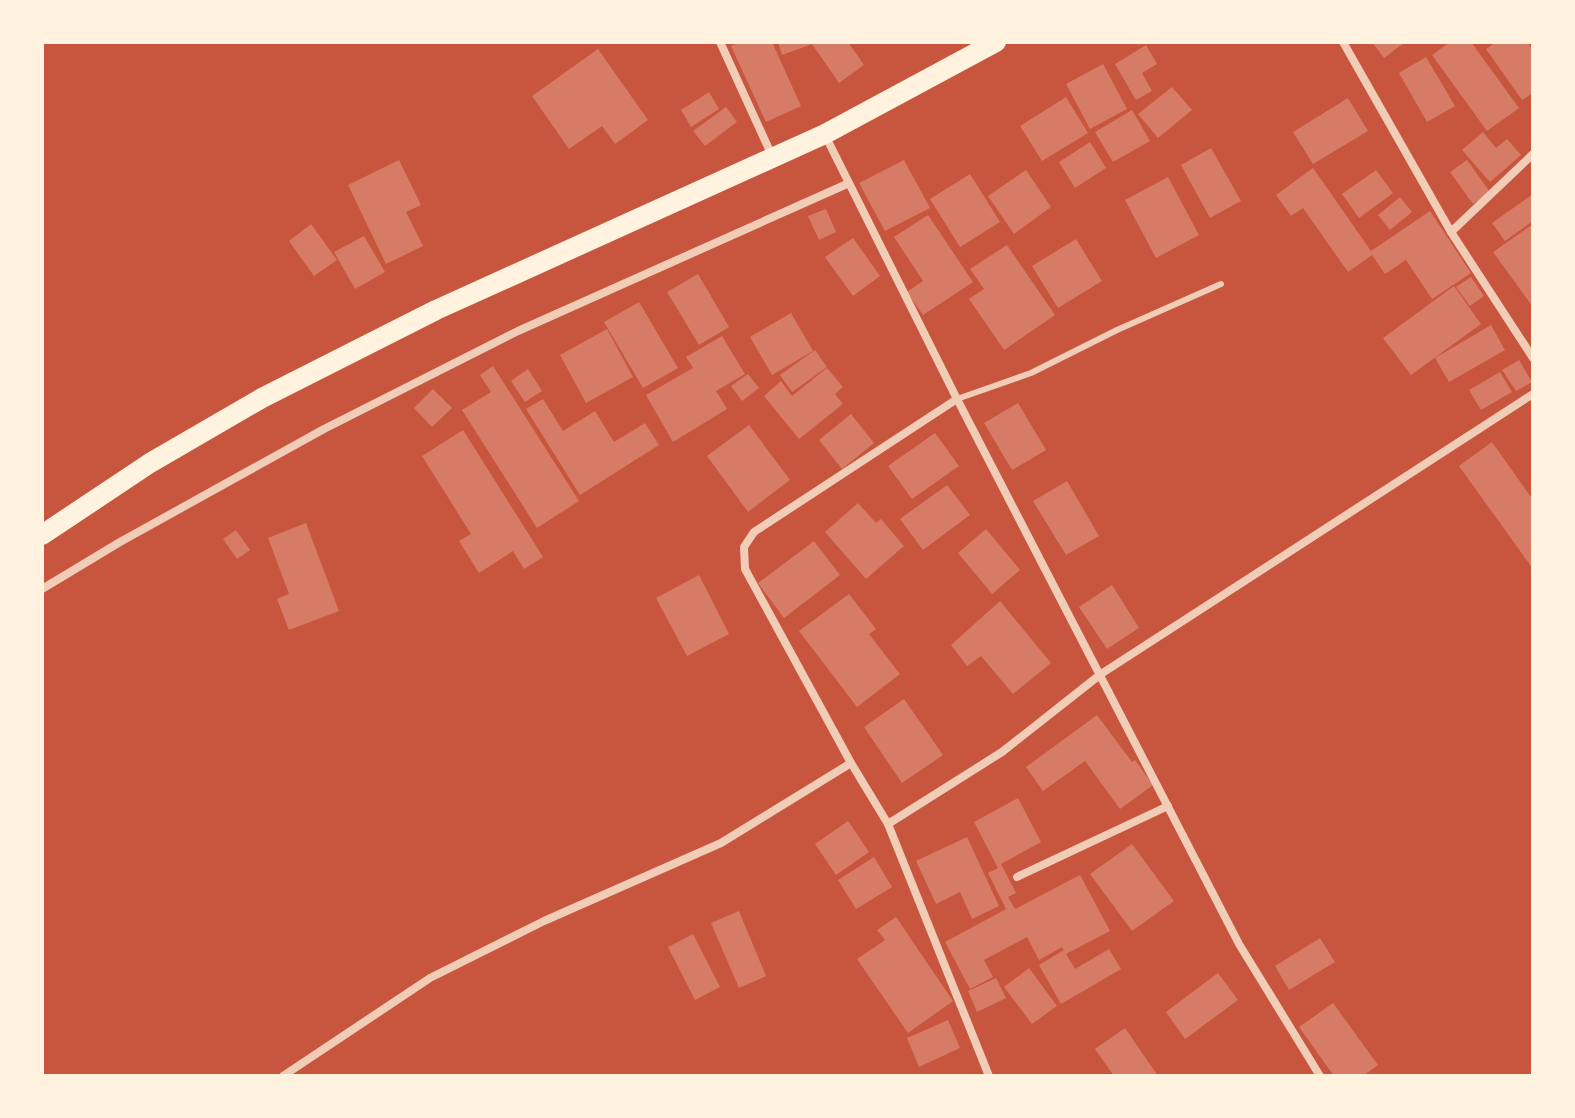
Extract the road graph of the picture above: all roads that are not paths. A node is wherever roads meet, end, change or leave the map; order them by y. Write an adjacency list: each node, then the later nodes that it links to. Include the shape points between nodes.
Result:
1 (720, 42): 6 (street)
2 (1343, 42): 8 (street)
3 (987, 44): 4 (highway)
4 (825, 134): 6 (highway); 7 (street)
5 (1533, 154): 8 (street)
6 (773, 159): 13 (highway, via 436,310 262,398 150,463)
7 (847, 184): 12 (street); 14 (street, via 518,331 310,436)
8 (1451, 232): 10 (street)
9 (1221, 284): 12 (lane, via 1031,373)
10 (1533, 358)
11 (1533, 394): 15 (street)
12 (957, 399): 15 (street); 16 (street, via 754,532 744,547 745,569)
13 (42, 535)
14 (42, 589)
15 (1101, 674): 17 (street); 18 (street, via 1002,752)
16 (851, 763): 18 (street); 20 (street, via 721,843 430,978)
17 (1168, 806): 19 (street); 22 (street, via 1239,944)
18 (888, 824): 21 (street)
19 (1017, 877)
20 (283, 1076)
21 (989, 1076)
22 (1320, 1076)

